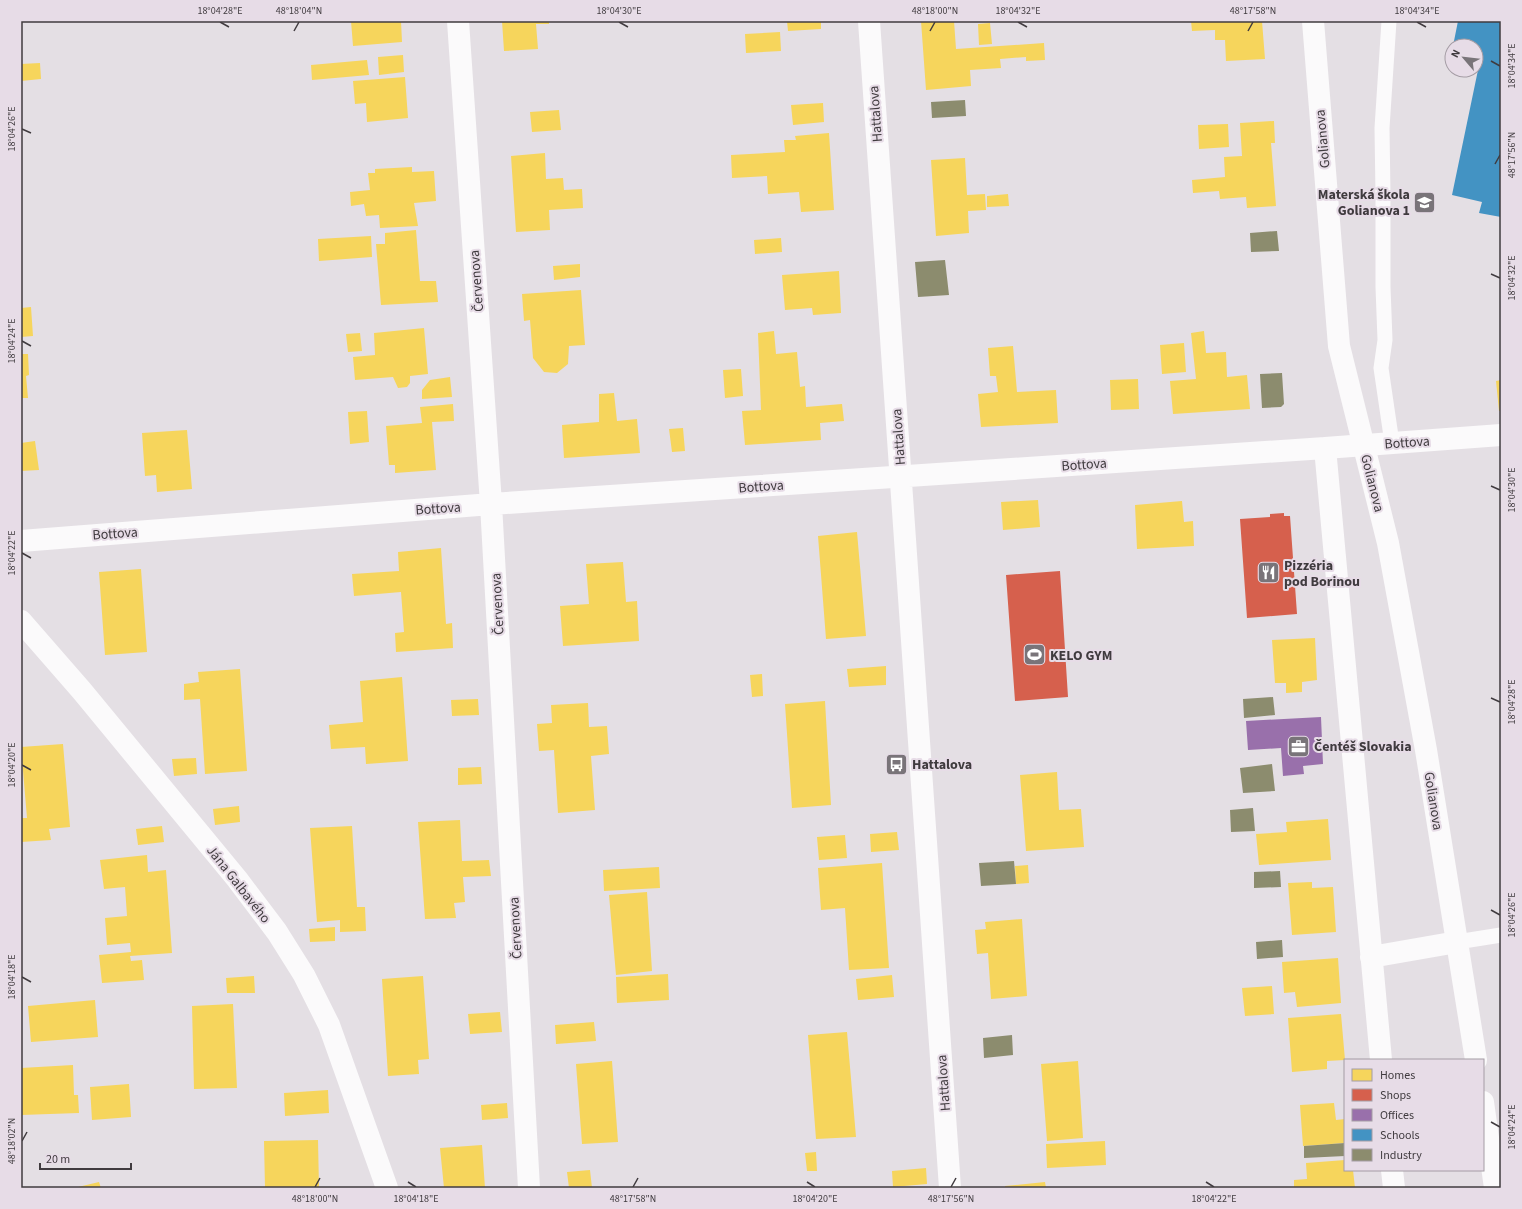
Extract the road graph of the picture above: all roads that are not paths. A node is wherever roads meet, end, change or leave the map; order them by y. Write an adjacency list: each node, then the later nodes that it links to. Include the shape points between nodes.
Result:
1 (458, 21): 10 (street, Červenova)
2 (868, 21): 9 (street, Hattalova)
3 (1313, 21): 7 (street, Golianova, via 1339,346)
4 (1389, 21): 6 (lane, Golianova, via 1382,128 1386,340 1382,368)
5 (1501, 435): 6 (street, Bottova)
6 (1392, 443): 7 (street, Bottova)
7 (1363, 445): 8 (street, Bottova); 14 (street, Golianova, via 1388,543 1426,750)
8 (1325, 448): 9 (street, Bottova); 15 (street)
9 (901, 477): 10 (street, Bottova); 22 (street, Hattalova)
10 (492, 504): 11 (street, Bottova); 21 (street, Červenova)
11 (21, 541)
12 (21, 621): 20 (street, Jána Galbavého, via 227,867 276,932 304,975 330,1025)
13 (1501, 935): 14 (lane)
14 (1457, 942): 15 (street); 17 (street, Golianova)
15 (1371, 957): 16 (street)
16 (1381, 1059)
17 (1476, 1059)
18 (1484, 1109): 24 (street)
19 (1392, 1171): 23 (street)
20 (387, 1188)
21 (529, 1188)
22 (950, 1188)
23 (1394, 1188)
24 (1495, 1188)

